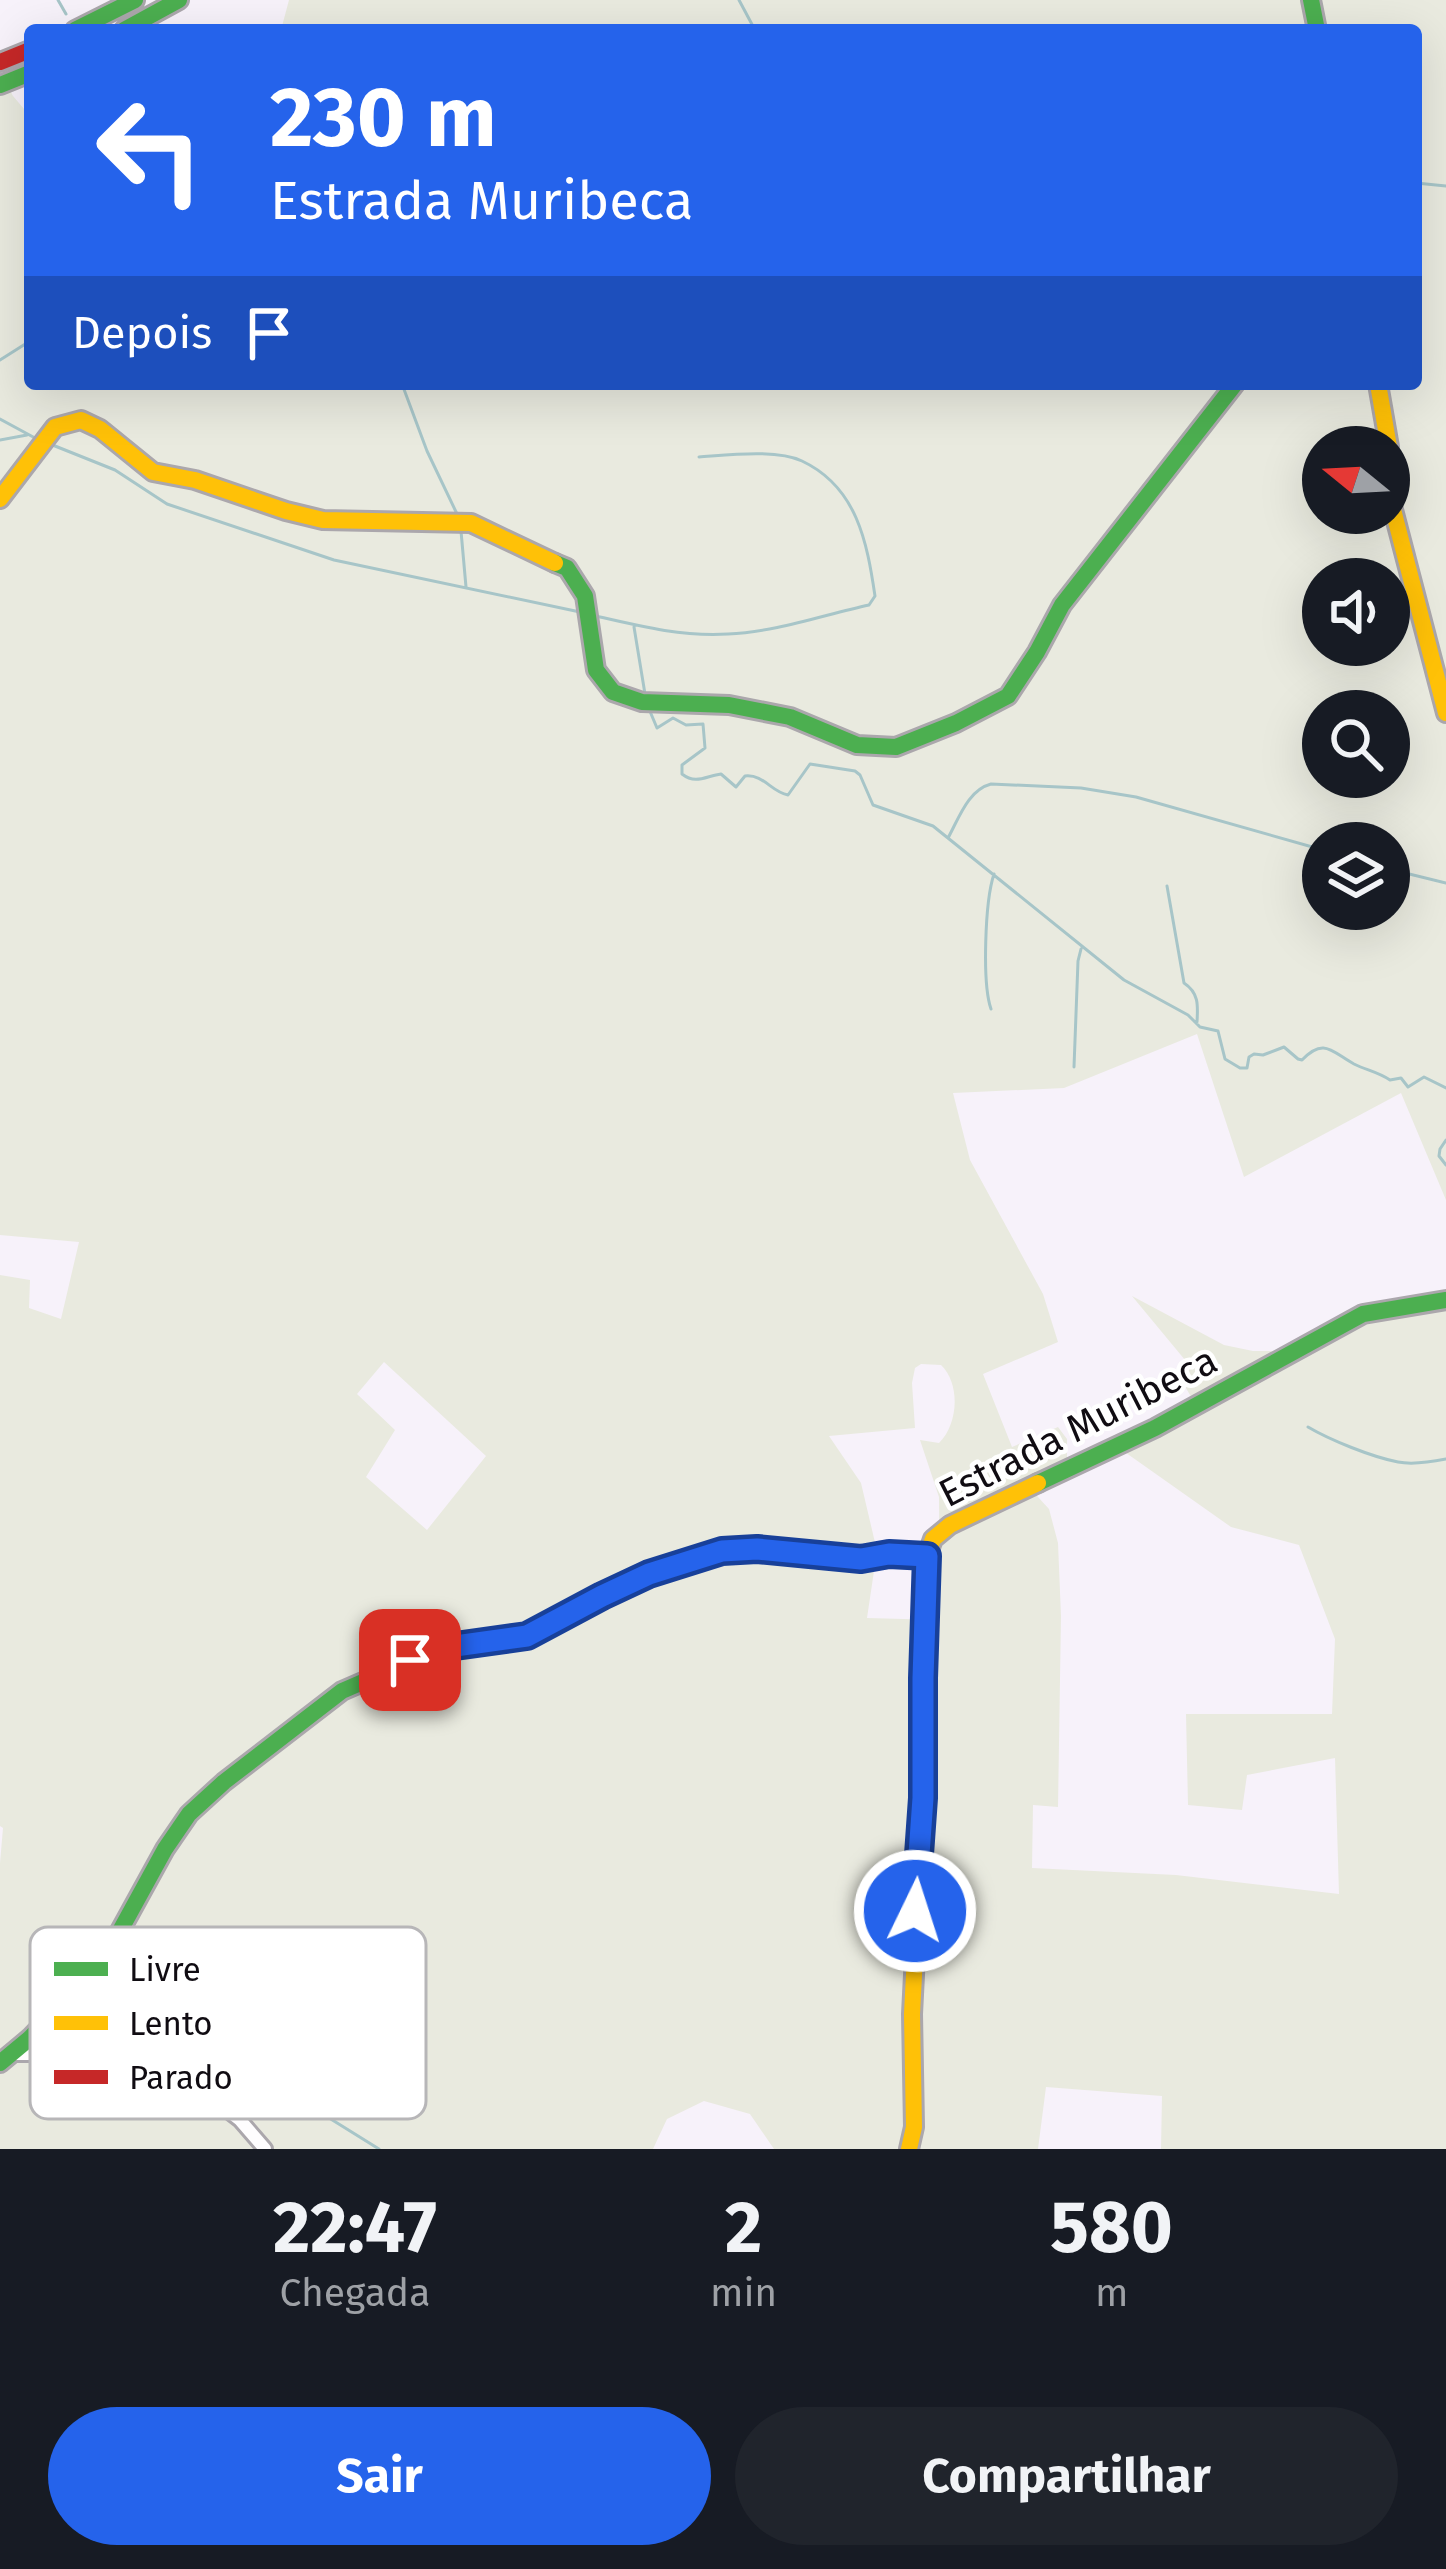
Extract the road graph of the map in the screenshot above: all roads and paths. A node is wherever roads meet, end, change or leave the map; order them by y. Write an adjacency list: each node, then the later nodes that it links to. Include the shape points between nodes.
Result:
1 (135, 0): 3 (main road)
2 (179, 0): 4 (main road)
3 (87, 24)
4 (135, 24)
5 (1230, 390): 8 (main road, via 1062,605 1008,696 896,747 857,745 790,716 642,702 614,692 596,670 585,596 567,568 470,523 323,520 286,511 153,472 81,420 55,428)
6 (1379, 390): 7 (main road)
7 (1385, 426)
8 (0, 499)
9 (1399, 534): 10 (main road)
10 (1446, 713)
11 (1446, 1300): 12 (main road, Estrada Muribeca, via 1363,1314 950,1525)
12 (927, 1556): 13 (main road, Estrada Muribeca, via 722,1551 649,1574 527,1636 441,1648 342,1691 189,1814); 18 (main road)
13 (122, 1927)
14 (30, 2038): 15 (main road, Estrada Muribeca)
15 (6, 2059)
16 (239, 2119): 17 (street)
17 (265, 2149)
18 (909, 2149)

